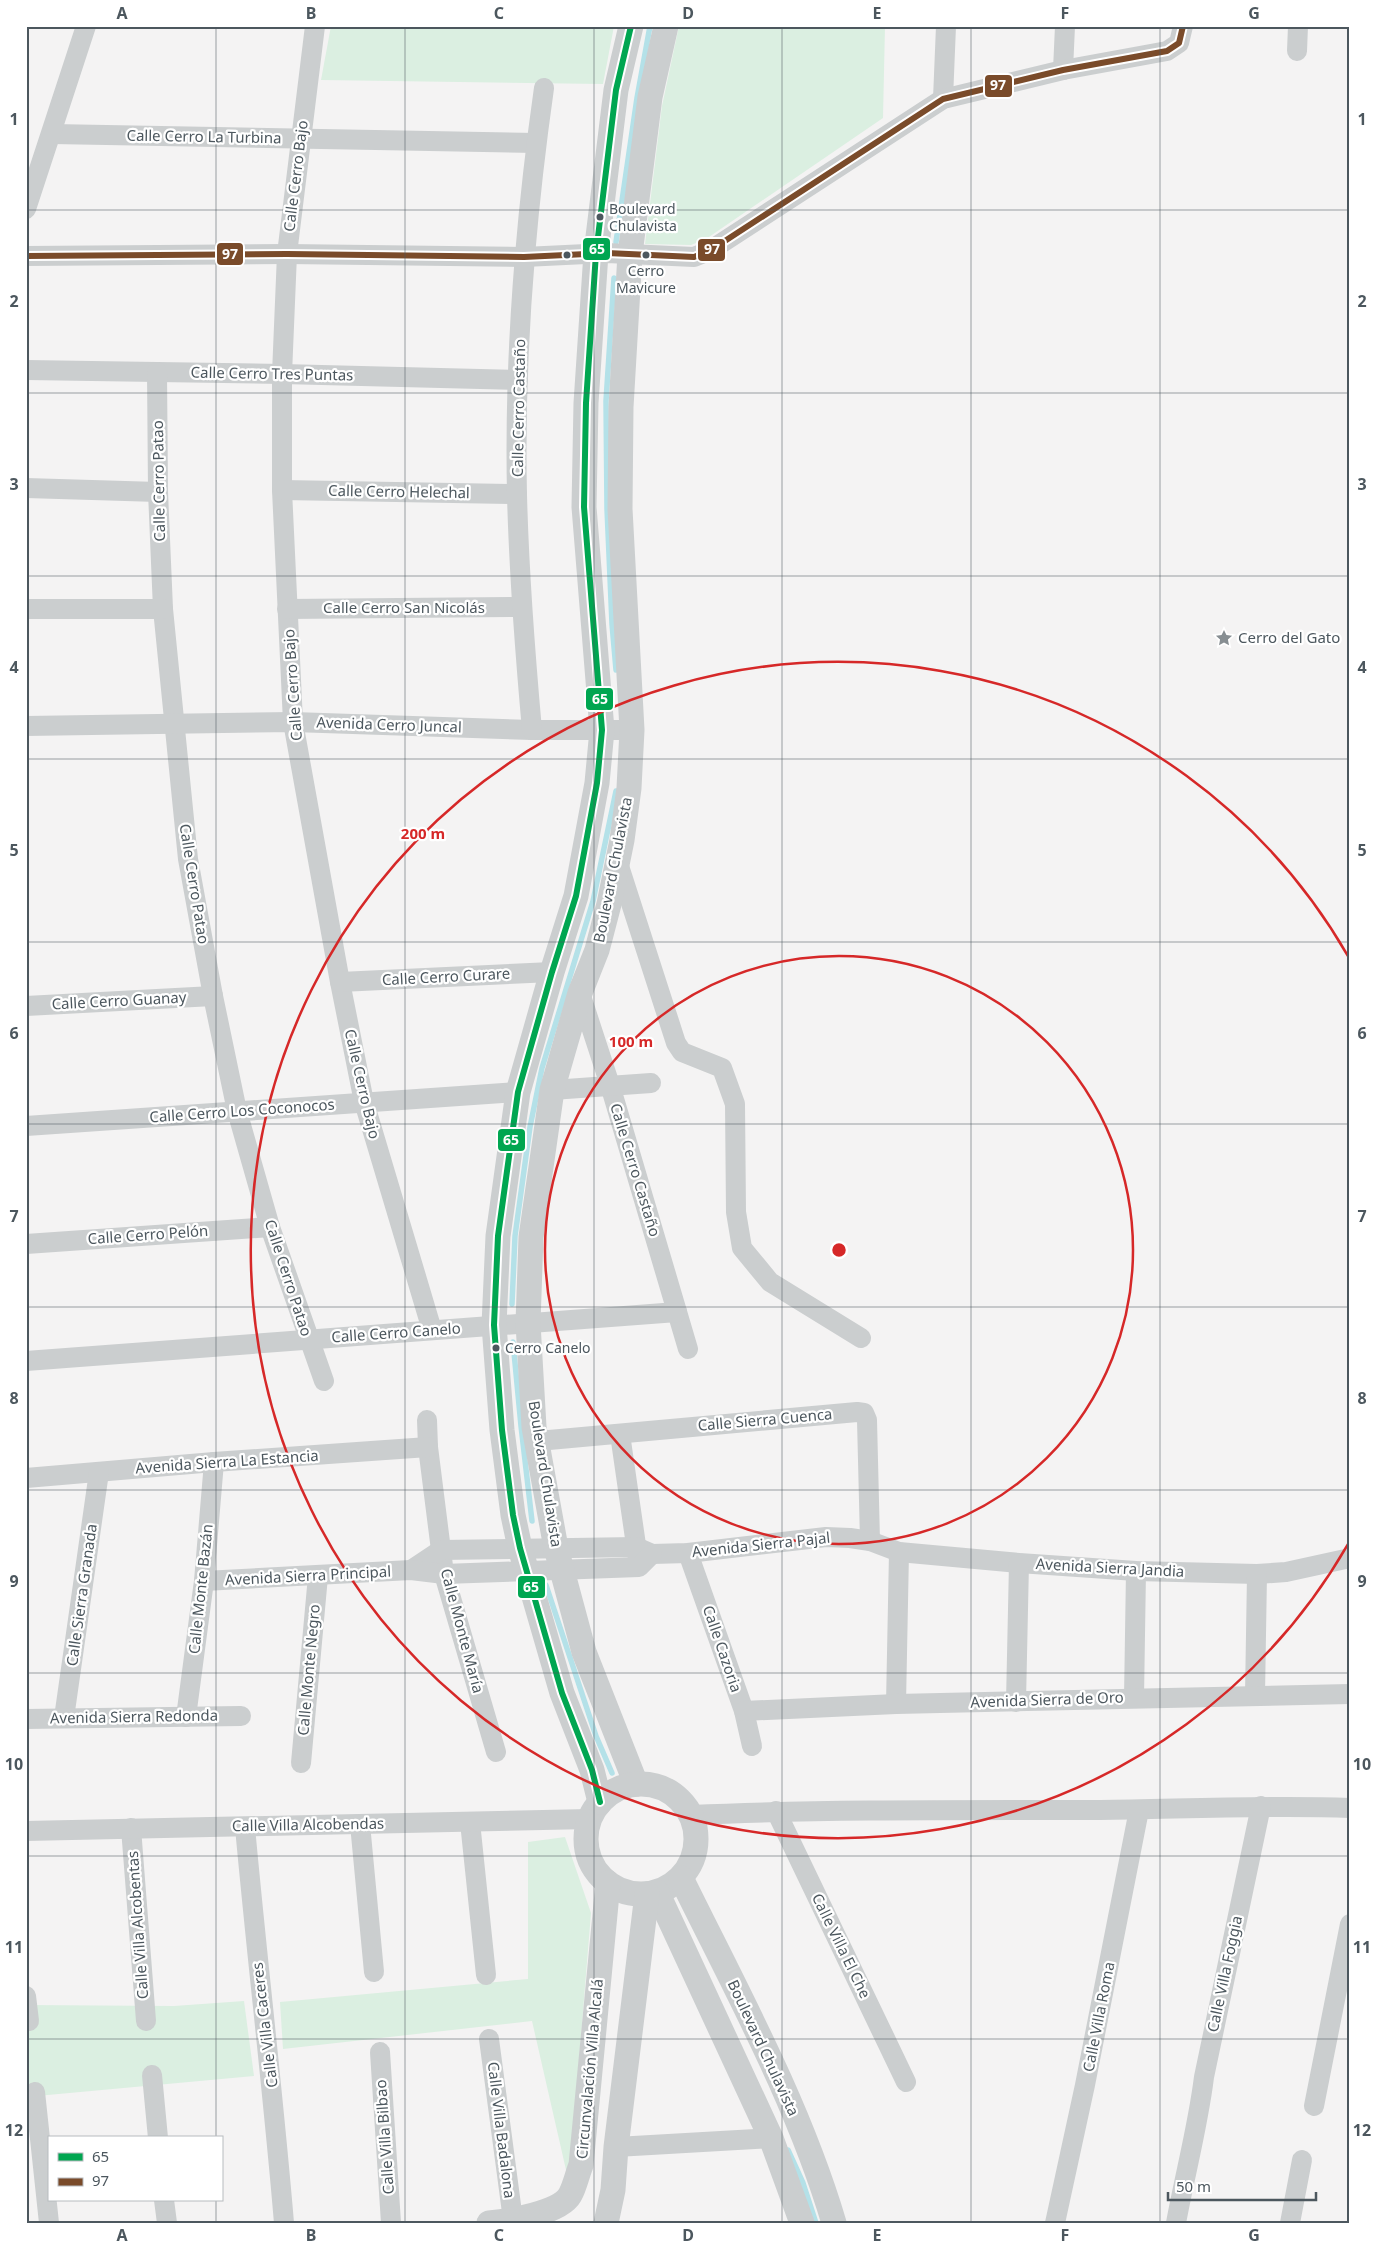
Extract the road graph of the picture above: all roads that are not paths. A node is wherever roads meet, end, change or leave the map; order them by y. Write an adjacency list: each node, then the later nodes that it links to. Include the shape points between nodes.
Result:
1 (86, 26): 13 (street)
2 (315, 26): 14 (street, Calle Cerro Bajo)
3 (631, 26): 17 (street, Boulevard Chulavista, via 616,90)
4 (666, 26): 19 (street, Boulevard Chulavista, via 650,96)
5 (946, 26): 12 (street)
6 (1065, 26): 10 (street)
7 (1298, 26): 9 (street)
8 (1181, 35): 10 (street, via 1167,51)
9 (1297, 51)
10 (1063, 70): 12 (street)
11 (544, 88): 15 (street, Calle Cerro Castaño)
12 (943, 99): 19 (street, via 711,250 694,257)
13 (52, 134): 14 (street, Calle Cerro La Turbina); 16 (street)
14 (301, 139): 15 (street, Calle Cerro La Turbina); 18 (street, Calle Cerro Bajo)
15 (536, 143): 21 (street, Calle Cerro Castaño)
16 (26, 209)
17 (596, 253): 19 (street); 21 (street); 38 (street, Boulevard Chulavista, via 586,403 584,506)
18 (287, 254): 20 (street); 21 (street); 24 (street, Calle Cerro Bajo)
19 (630, 254): 39 (street, Boulevard Chulavista, via 621,407 620,509)
20 (26, 256)
21 (524, 257): 25 (street, Calle Cerro Castaño)
22 (26, 370): 23 (street, Calle Cerro Tres Puntas)
23 (157, 372): 24 (street, Calle Cerro Tres Puntas); 28 (street, Calle Cerro Patao)
24 (282, 374): 25 (street, Calle Cerro Tres Puntas); 27 (street, Calle Cerro Bajo)
25 (518, 380): 29 (street, Calle Cerro Castaño)
26 (26, 488): 28 (street)
27 (282, 490): 29 (street, Calle Cerro Helechal); 33 (street, Calle Cerro Bajo)
28 (158, 492): 32 (street, Calle Cerro Patao)
29 (517, 494): 30 (street, Calle Cerro Castaño)
30 (521, 607): 33 (street, Calle Cerro San Nicolás); 37 (street, Calle Cerro Castaño)
31 (26, 609): 32 (street)
32 (163, 609): 35 (street, Calle Cerro Patao)
33 (287, 609): 34 (street, Calle Cerro Bajo)
34 (293, 722): 35 (street, Avenida Cerro Juncal); 37 (street, Avenida Cerro Juncal); 42 (street, Calle Cerro Bajo)
35 (175, 725): 36 (street, Avenida Cerro Juncal); 44 (street, Calle Cerro Patao, via 188,859)
36 (26, 726)
37 (532, 730): 38 (street, Avenida Cerro Juncal)
38 (602, 730): 39 (street, Avenida Cerro Juncal); 41 (street, Boulevard Chulavista, via 597,783 576,896)
39 (632, 730): 40 (street, Boulevard Chulavista, via 629,788)
40 (618, 863): 43 (street, Boulevard Chulavista, via 597,950); 59 (street, via 676,1043 682,1052 722,1068 734,1104 736,1212 742,1248 770,1282)
41 (552, 972): 42 (street, Calle Cerro Curare); 49 (street, Boulevard Chulavista)
42 (340, 982): 50 (street, Calle Cerro Bajo)
43 (580, 993): 47 (street, Calle Cerro Castaño); 48 (street, Boulevard Chulavista)
44 (213, 996): 45 (street, Calle Cerro Guanay); 51 (street, Calle Cerro Patao)
45 (26, 1006)
46 (651, 1083): 47 (street)
47 (610, 1085): 48 (street); 55 (street, Calle Cerro Castaño)
48 (552, 1090): 56 (street, Boulevard Chulavista, via 531,1237)
49 (518, 1092): 50 (street, Calle Cerro Los Coconocos); 57 (street, Boulevard Chulavista, via 498,1236)
50 (364, 1102): 51 (street, Calle Cerro Los Coconocos); 58 (street, Calle Cerro Bajo)
51 (237, 1111): 52 (street, Calle Cerro Los Coconocos); 53 (street, Calle Cerro Patao)
52 (26, 1126)
53 (270, 1227): 54 (street, Calle Cerro Pelón); 60 (street, Calle Cerro Patao)
54 (26, 1244)
55 (677, 1312): 56 (street, Calle Cerro Canelo); 61 (street, Calle Cerro Castaño)
56 (528, 1323): 57 (street, Calle Cerro Canelo); 66 (street, Boulevard Chulavista, via 534,1427)
57 (494, 1325): 58 (street, Calle Cerro Canelo); 77 (street, Boulevard Chulavista, via 502,1430 513,1515)
58 (432, 1330): 60 (street, Calle Cerro Canelo)
59 (862, 1338)
60 (308, 1340): 62 (street, Calle Cerro Canelo); 63 (street, Calle Cerro Patao)
61 (688, 1349)
62 (26, 1361)
63 (324, 1381)
64 (427, 1420): 67 (street, Calle Monte María)
65 (620, 1434): 66 (street, Calle Sierra Cuenca); 71 (street, Calle Sierra Cuenca, via 864,1413 867,1420); 75 (street)
66 (538, 1441): 78 (street, Boulevard Chulavista)
67 (428, 1447): 68 (street, Avenida Sierra La Estancia); 72 (street, Calle Monte María)
68 (214, 1462): 69 (street, Avenida Sierra La Estancia); 85 (street, Calle Monte Bazán)
69 (99, 1472): 70 (street, Avenida Sierra La Estancia); 94 (street, Calle Sierra Granada)
70 (26, 1478)
71 (870, 1541): 73 (street, Avenida Sierra Jandia); 74 (street, Avenida Sierra Pajal, via 826,1537)
72 (441, 1550): 77 (street); 80 (street); 82 (street, Calle Monte María)
73 (899, 1552): 79 (street, Avenida Sierra Jandia); 90 (street)
74 (688, 1553): 75 (street, Avenida Sierra Pajal); 91 (street, Calle Cazoria)
75 (642, 1556): 78 (street, Avenida Sierra Pajal)
76 (1350, 1558): 83 (street, Avenida Sierra Jandia, via 1286,1572)
77 (523, 1559): 78 (street, Avenida Sierra Pajal); 82 (street, Avenida Sierra Principal); 103 (street, Boulevard Chulavista, via 562,1693 592,1770)
78 (559, 1559): 99 (street, Boulevard Chulavista, via 584,1652)
79 (1019, 1563): 81 (street, Avenida Sierra Jandia); 89 (street)
80 (411, 1570): 82 (street, Avenida Sierra Principal); 84 (street, Avenida Sierra Principal)
81 (1136, 1570): 83 (street, Avenida Sierra Jandia); 88 (street)
82 (444, 1574): 97 (street, Calle Monte María)
83 (1257, 1574): 87 (street)
84 (318, 1576): 85 (street, Avenida Sierra Principal); 98 (street, Calle Monte Negro)
85 (204, 1581): 93 (street, Calle Monte Bazán)
86 (1350, 1694): 87 (street, Avenida Sierra de Oro)
87 (1256, 1695): 88 (street, Avenida Sierra de Oro)
88 (1134, 1698): 89 (street, Avenida Sierra de Oro)
89 (1016, 1702): 90 (street, Avenida Sierra de Oro)
90 (896, 1704): 91 (street, Avenida Sierra de Oro)
91 (744, 1711): 96 (street, Calle Cazoria)
92 (241, 1716): 93 (street, Avenida Sierra Redonda)
93 (186, 1717): 94 (street, Avenida Sierra Redonda)
94 (64, 1718): 95 (street, Avenida Sierra Redonda)
95 (26, 1719)
96 (752, 1746)
97 (496, 1752)
98 (301, 1763)
99 (636, 1784): 103 (street, via 617,1790); 105 (street, via 653,1785 668,1791 682,1801)
100 (1261, 1806): 101 (street); 102 (street); 140 (street, Calle Villa Foggia)
101 (1350, 1808)
102 (1139, 1810): 104 (street); 139 (street, Calle Villa Roma, via 1086,2085)
103 (595, 1811): 106 (street, Calle Villa Alcobendas); 112 (street, Boulevard Chulavista, via 586,1837 589,1854 596,1870)
104 (776, 1811): 105 (street); 123 (street, Calle Villa El Che)
105 (691, 1815): 111 (street, via 696,1831 696,1848)
106 (470, 1822): 107 (street, Calle Villa Alcobendas); 116 (street)
107 (360, 1824): 108 (street, Calle Villa Alcobendas); 115 (street)
108 (245, 1827): 109 (street, Calle Villa Alcobendas); 134 (street, Calle Villa Caceres)
109 (131, 1828): 110 (street, Calle Villa Alcobendas); 119 (street, Calle Villa Alcobentas)
110 (26, 1831)
111 (681, 1878): 113 (street); 138 (street, Boulevard Chulavista, via 761,2041 820,2174)
112 (608, 1883): 113 (street, Boulevard Chulavista, via 634,1894); 131 (street, Circunvalación Villa Alcalá, via 581,2165 569,2197 556,2207)
113 (652, 1893): 127 (street, Boulevard Chulavista); 128 (street)
114 (1350, 1924): 125 (street)
115 (374, 1972)
116 (486, 1975)
117 (26, 1996): 118 (street)
118 (29, 2020)
119 (146, 2021)
120 (490, 2039): 131 (street, Calle Villa Badalona)
121 (380, 2052): 135 (street, Calle Villa Bilbao)
122 (152, 2075): 126 (street)
123 (906, 2082)
124 (35, 2092): 132 (street)
125 (1314, 2106)
126 (158, 2136)
127 (771, 2138): 128 (street); 137 (street, Boulevard Chulavista)
128 (616, 2147): 136 (street, via 613,2190)
129 (1302, 2160): 141 (street)
130 (164, 2202): 133 (street)
131 (501, 2221)
132 (49, 2223)
133 (167, 2223)
134 (284, 2223)
135 (391, 2223)
136 (606, 2223)
137 (802, 2223)
138 (834, 2223)
139 (1055, 2223)
140 (1176, 2223)
141 (1290, 2223)

